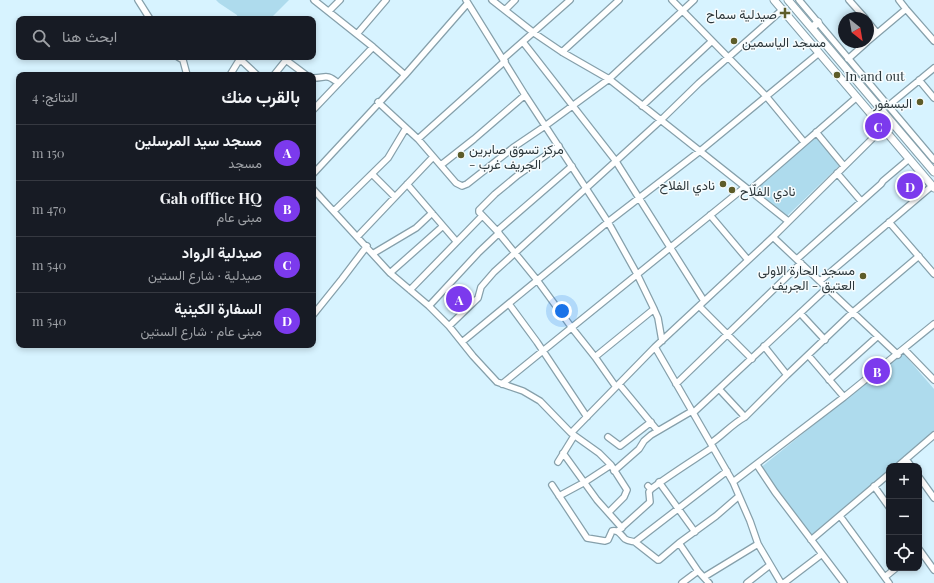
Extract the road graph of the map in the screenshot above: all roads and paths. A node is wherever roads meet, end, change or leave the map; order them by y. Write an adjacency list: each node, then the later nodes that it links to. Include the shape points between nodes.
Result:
1 (138, 0): 23 (street)
2 (314, 0): 20 (street)
3 (340, 0): 20 (street)
4 (386, 0): 29 (street)
5 (492, 0): 18 (street)
6 (515, 0): 18 (street)
7 (570, 0): 27 (street)
8 (619, 0): 36 (street)
9 (672, 0): 21 (street)
10 (694, 0): 21 (street)
11 (774, 0): 19 (main road)
12 (788, 0): 25 (main road)
13 (799, 0): 24 (street)
14 (849, 0): 22 (street)
15 (899, 0): 17 (street)
16 (466, 2): 43 (street); 50 (street)
17 (906, 9): 28 (street); 32 (street)
18 (505, 10): 27 (street)
19 (782, 10): 37 (main road); 38 (street)
20 (329, 11): 29 (street)
21 (682, 11): 31 (street); 52 (street)
22 (859, 12)
23 (148, 16)
24 (818, 22): 25 (main road); 39 (street)
25 (812, 28): 64 (main road)
26 (874, 29): 28 (street)
27 (534, 33): 33 (street); 36 (street)
28 (877, 33): 30 (street)
29 (357, 34): 34 (street)
30 (874, 36)
31 (712, 41): 38 (street); 61 (street)
32 (934, 41)
33 (523, 42): 43 (street); 60 (street)
34 (373, 47): 50 (street); 54 (street)
35 (860, 48): 39 (street)
36 (562, 52): 52 (street)
37 (819, 53): 56 (street); 57 (main road)
38 (728, 57): 56 (street); 66 (street)
39 (848, 59): 62 (street)
40 (184, 60): 45 (street)
41 (286, 60): 49 (street)
42 (286, 60): 48 (street)
43 (504, 60): 55 (street); 71 (street)
44 (934, 68): 53 (street)
45 (186, 72)
46 (232, 72): 47 (street, via 238,62 242,61)
47 (254, 72)
48 (276, 72)
49 (302, 72)
50 (404, 74): 59 (street)
51 (316, 78): 54 (street, via 326,76)
52 (608, 79): 60 (street); 61 (street)
53 (919, 80): 58 (street); 62 (street)
54 (338, 84): 63 (street)
55 (525, 95): 67 (street); 79 (street)
56 (766, 96): 72 (street); 74 (street)
57 (857, 97): 65 (main road); 70 (street)
58 (934, 98)
59 (378, 102): 68 (street); 82 (street)
60 (573, 106): 67 (street); 77 (street)
61 (642, 106): 66 (street)
62 (888, 106): 78 (street)
63 (316, 107)
64 (881, 110): 65 (main road); 83 (main road)
65 (873, 117): 69 (main road)
66 (661, 120): 74 (street); 77 (street)
67 (545, 126): 73 (street); 79 (street, via 462,186 456,183)
68 (406, 128): 71 (street); 85 (street, via 388,158)
69 (883, 128): 76 (main road); 81 (street)
70 (816, 132): 72 (street); 81 (street)
71 (418, 139): 75 (street)
72 (804, 142): 89 (street)
73 (558, 146): 80 (street); 97 (street, via 495,194 479,210)
74 (700, 151): 89 (street); 92 (street)
75 (433, 157): 79 (street); 86 (street)
76 (909, 159): 88 (main road); 93 (street)
77 (616, 160): 87 (street); 92 (street)
78 (934, 160)
79 (441, 165)
80 (572, 166): 87 (street); 102 (street)
81 (844, 166): 84 (street)
82 (316, 171)
83 (934, 172)
84 (837, 173): 93 (street); 98 (street)
85 (372, 174): 91 (street); 94 (street)
86 (407, 184): 91 (street); 95 (street)
87 (586, 187): 99 (street); 109 (street)
88 (933, 187): 100 (street)
89 (748, 189): 96 (street); 98 (street)
90 (316, 192): 94 (street)
91 (395, 197): 103 (street)
92 (639, 198): 99 (street); 107 (street)
93 (861, 201): 112 (street)
94 (334, 211): 103 (street)
95 (432, 213): 101 (street); 108 (street, via 416,228)
96 (710, 215): 107 (street); 111 (street)
97 (482, 216): 102 (street); 105 (street)
98 (788, 221): 104 (street)
99 (608, 222): 114 (street); 116 (street)
100 (889, 222): 110 (street); 117 (street)
101 (443, 226): 105 (street); 113 (street)
102 (498, 232): 109 (street); 122 (street)
103 (358, 236): 106 (street)
104 (773, 236): 111 (street); 112 (street)
105 (456, 241): 119 (street)
106 (367, 246): 108 (street); 124 (street)
107 (670, 248): 114 (street); 121 (street)
108 (374, 254): 113 (street)
109 (515, 254): 116 (street); 128 (street, via 486,280 481,286 478,298)
110 (919, 256): 115 (street); 125 (street)
111 (748, 260): 121 (street)
112 (799, 261): 117 (street); 130 (street)
113 (390, 273): 119 (street)
114 (638, 274): 123 (street); 129 (street)
115 (934, 274)
116 (537, 280): 120 (street); 129 (street)
117 (820, 281): 118 (street)
118 (827, 288): 125 (street); 126 (street)
119 (410, 290): 122 (street)
120 (509, 304): 134 (street); 138 (street)
121 (701, 304): 130 (street); 132 (street)
122 (429, 306): 128 (street)
123 (654, 309): 132 (street); 141 (street)
124 (316, 311)
125 (853, 312): 131 (street); 133 (street)
126 (800, 313): 133 (street); 135 (street)
127 (934, 324): 137 (street)
128 (448, 326): 134 (street)
129 (572, 328): 138 (street); 141 (street)
130 (728, 334): 142 (street); 147 (street)
131 (878, 336): 139 (street); 144 (street)
132 (662, 340): 136 (street)
133 (825, 340): 140 (street)
134 (462, 342): 146 (street)
135 (764, 346): 142 (street); 143 (street)
136 (655, 347): 147 (street); 148 (street)
137 (904, 349): 139 (street); 145 (street)
138 (542, 351): 146 (street); 152 (street)
139 (898, 354): 150 (street)
140 (808, 356): 143 (street); 144 (street)
141 (595, 357): 148 (street)
142 (752, 358): 149 (street)
143 (787, 375): 153 (street)
144 (829, 380): 150 (street)
145 (934, 380)
146 (502, 384): 156 (street, via 523,391 540,401)
147 (676, 384): 151 (street)
148 (617, 386): 152 (street); 154 (street)
149 (719, 389): 151 (street); 153 (street)
150 (844, 397): 166 (street)
151 (693, 412): 155 (street); 159 (street)
152 (586, 417): 156 (street)
153 (745, 417): 159 (street)
154 (651, 422): 155 (street); 158 (street, via 620,446)
155 (657, 430): 167 (street)
156 (573, 434): 160 (street); 165 (street)
157 (934, 435): 161 (street)
158 (608, 437)
159 (712, 445): 168 (street); 172 (street, via 693,461)
160 (562, 453): 162 (street); 171 (street)
161 (906, 459): 163 (street); 164 (street)
162 (558, 462)
163 (901, 463)
164 (909, 463)
165 (611, 465): 167 (street); 171 (street)
166 (757, 465): 173 (street); 186 (street)
167 (614, 471): 182 (street, via 627,490 624,497)
168 (727, 471): 173 (street); 181 (street)
169 (886, 476): 175 (street)
170 (922, 480): 176 (street)
171 (585, 482): 177 (street); 182 (street)
172 (660, 482): 181 (street); 184 (street, via 649,488 650,502)
173 (733, 482): 178 (street)
174 (552, 485): 177 (street)
175 (874, 486): 180 (street); 183 (street)
176 (932, 490): 179 (street)
177 (560, 496): 184 (street, via 587,538 605,541 612,531)
178 (739, 496): 185 (street); 189 (street)
179 (934, 498)
180 (886, 503)
181 (678, 508): 185 (street); 187 (street)
182 (609, 512): 184 (street)
183 (840, 516): 186 (street); 196 (street)
184 (620, 530): 187 (street, via 627,540)
185 (695, 532): 188 (street)
186 (812, 540): 190 (street)
187 (635, 542): 188 (street, via 658,560)
188 (679, 543): 194 (street)
189 (758, 544): 192 (street); 197 (street)
190 (822, 554): 201 (street); 202 (street)
191 (922, 554): 193 (street)
192 (770, 565): 200 (street); 201 (street)
193 (934, 570)
194 (698, 571): 197 (street); 198 (street)
195 (892, 571): 196 (street)
196 (885, 576): 203 (street)
197 (704, 577): 199 (street)
198 (682, 583)
199 (709, 583)
200 (747, 583)
201 (783, 583)
202 (844, 583)
203 (889, 583)

